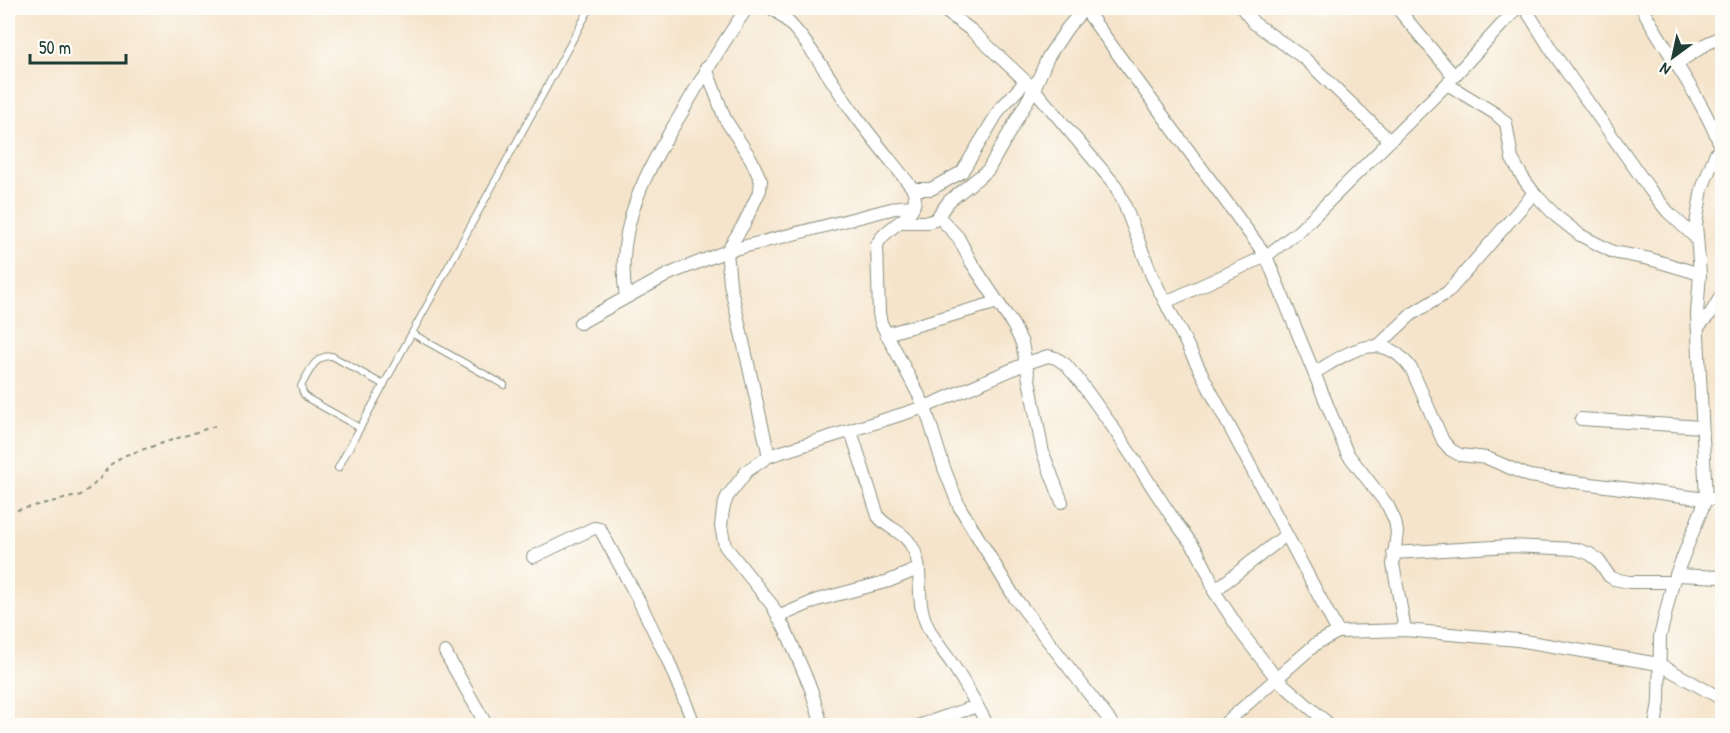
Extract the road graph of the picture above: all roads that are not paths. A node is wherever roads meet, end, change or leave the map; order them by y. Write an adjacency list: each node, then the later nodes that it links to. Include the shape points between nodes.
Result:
1 (590, 8): 32 (lane)
2 (747, 8): 12 (street)
3 (771, 8): 17 (street, via 786,19 809,48)
4 (941, 8): 14 (street)
5 (1085, 8): 14 (street); 24 (street)
6 (1242, 8): 15 (street, via 1254,23 1304,58)
7 (1397, 8): 13 (street)
8 (1518, 8): 13 (street); 22 (street, via 1651,191)
9 (1642, 8): 11 (street)
10 (1722, 37): 11 (street)
11 (1676, 64): 16 (street, via 1709,117)
12 (706, 68): 23 (street, via 725,118 761,181 744,224); 27 (street, via 630,214 623,257)
13 (1451, 80): 15 (street); 18 (street, via 1506,123 1512,159)
14 (1030, 85): 17 (street, via 1000,109 962,172 930,189); 20 (street, via 988,170 949,201); 29 (street, via 1115,185)
15 (1390, 141): 24 (street, via 1299,231)
16 (1722, 149): 22 (street, via 1715,155 1702,189)
17 (913, 189): 19 (street)
18 (1534, 192): 25 (street, via 1556,216 1600,246); 34 (street, via 1448,292 1412,314)
19 (914, 206): 21 (street); 23 (street)
20 (939, 217): 21 (street, via 928,222); 28 (street, via 958,237)
21 (901, 222): 33 (street, via 877,244 879,313)
22 (1697, 239): 25 (street)
23 (727, 252): 27 (street, via 680,269); 44 (street, via 730,284)
24 (1266, 256): 29 (street); 36 (street)
25 (1700, 274): 31 (street)
26 (1722, 294): 31 (street)
27 (626, 297): 30 (street)
28 (998, 302): 33 (street); 35 (street, via 1022,343)
29 (1166, 302): 49 (street)
30 (580, 323)
31 (1698, 327): 41 (street)
32 (413, 334): 37 (lane); 38 (lane)
33 (886, 334): 39 (street)
34 (1378, 346): 36 (street, via 1352,350); 46 (street, via 1405,360 1443,441 1460,455 1487,458 1529,476)
35 (1027, 363): 39 (street); 48 (street, via 1043,453); 55 (street, via 1048,356 1056,358 1078,379 1197,551)
36 (1314, 373): 50 (street, via 1347,453 1395,521)
37 (384, 385): 42 (lane); 42 (lane, via 324,355 318,358 302,386 307,398)
38 (504, 385)
39 (925, 407): 43 (street); 69 (street, via 959,506 1015,597)
40 (1581, 419): 41 (street)
41 (1702, 427): 46 (street)
42 (360, 428): 45 (lane)
43 (851, 431): 44 (street); 52 (street, via 878,516 883,524 909,541)
44 (769, 456): 56 (street, via 736,483 725,503 721,526 729,554 760,587)
45 (338, 468)
46 (1706, 499): 47 (street); 54 (street)
47 (1722, 499)
48 (1062, 502)
49 (1286, 535): 55 (street); 58 (street)
50 (1393, 553): 54 (street, via 1510,546 1576,549 1599,561 1614,579); 57 (street)
51 (533, 557): 65 (street, via 594,528 600,529 667,658)
52 (918, 569): 56 (street); 63 (street, via 921,609 927,626)
53 (1722, 577): 54 (street)
54 (1675, 579): 60 (street, via 1660,637)
55 (1214, 591): 61 (street)
56 (778, 616): 66 (street, via 811,689)
57 (1404, 630): 58 (street); 60 (street, via 1518,640)
58 (1338, 632): 61 (street, via 1317,643)
59 (445, 652): 64 (street)
60 (1659, 664): 62 (street); 72 (street)
61 (1276, 679): 70 (street); 71 (street)
62 (1722, 699)
63 (977, 706): 67 (street); 68 (street)
64 (487, 726)
65 (695, 726)
66 (822, 726)
67 (918, 726)
68 (988, 726)
69 (1114, 726)
70 (1222, 726)
71 (1331, 726)
72 (1655, 726)

